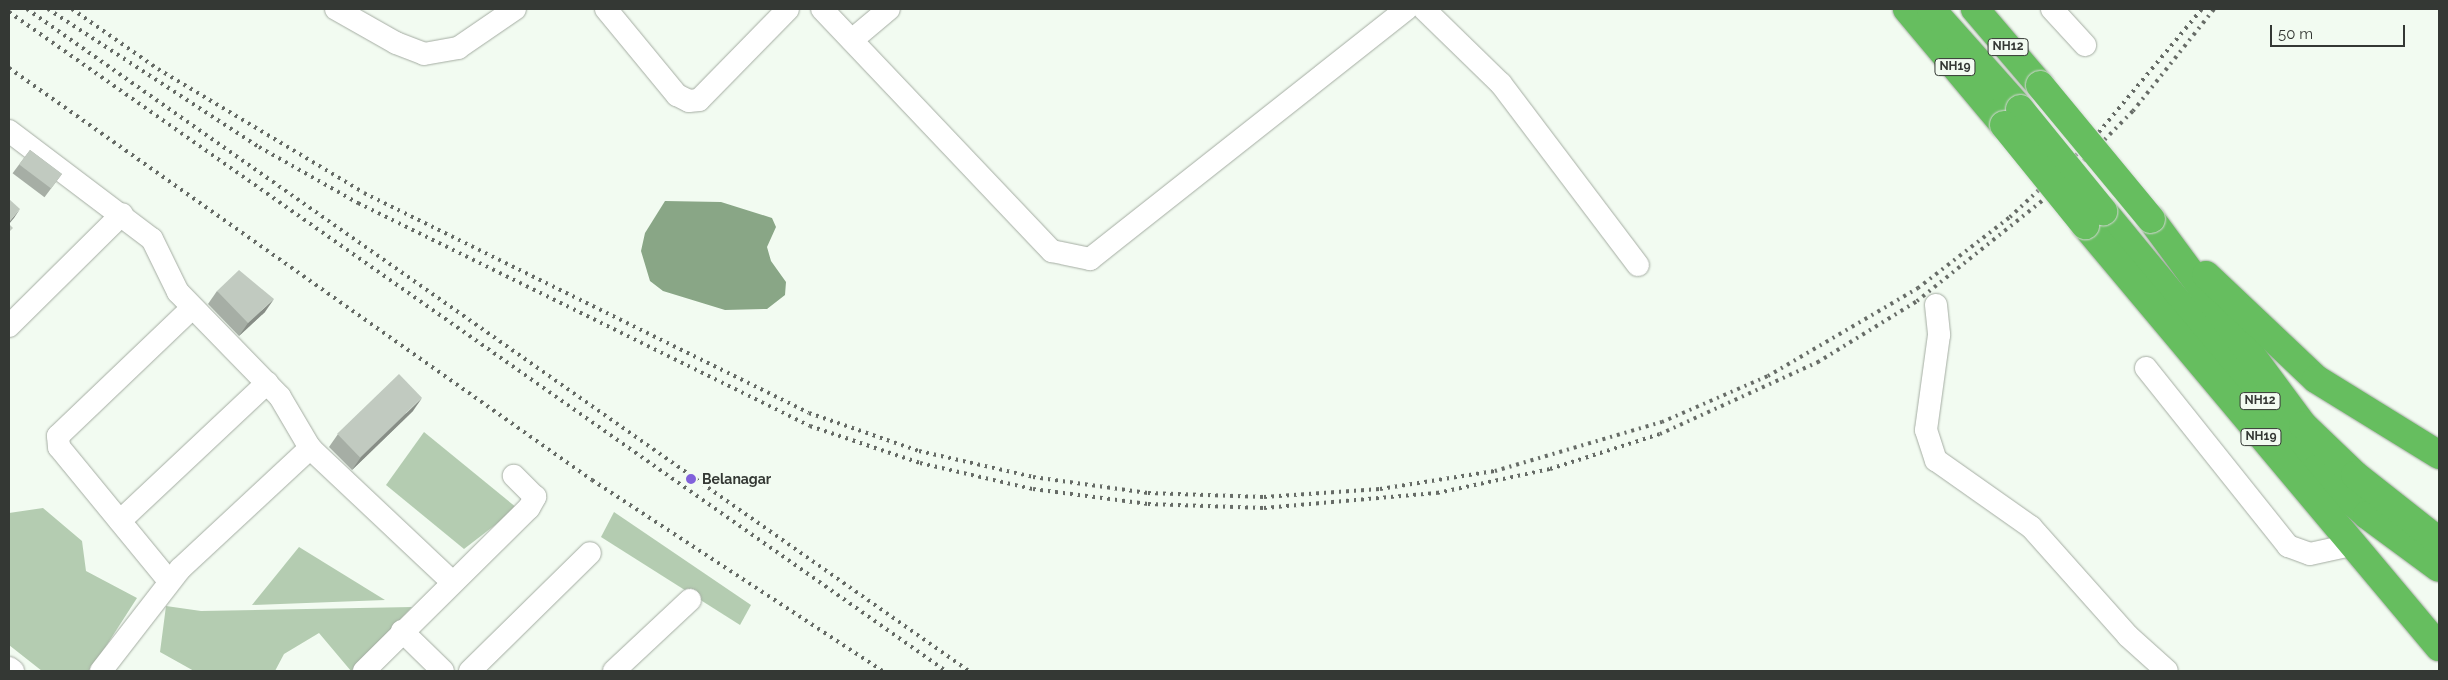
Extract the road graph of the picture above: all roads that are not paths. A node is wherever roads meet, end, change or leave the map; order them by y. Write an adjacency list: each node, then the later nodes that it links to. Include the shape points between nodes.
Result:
1 (336, 9): 2 (street, via 396,44 424,54 458,48)
2 (515, 9)
3 (606, 9): 4 (street, via 678,95 689,101 699,100)
4 (788, 9)
5 (822, 9): 13 (street)
6 (889, 9): 13 (street)
7 (1406, 9): 13 (street, via 1090,259 1052,251)
8 (1424, 9): 20 (street, via 1501,84)
9 (1907, 9): 15 (highway, NH19)
10 (1931, 9): 15 (highway, NH12)
11 (1975, 9): 19 (highway, NH12, bridge)
12 (2052, 9): 14 (street)
13 (852, 40)
14 (2085, 45)
15 (2012, 117): 18 (highway, NH19, bridge)
16 (12, 140): 17 (street)
17 (122, 214): 22 (street, via 152,239 165,272); 23 (street)
18 (2094, 218): 31 (highway, NH19); 33 (highway, NH12, via 2316,469 2367,516)
19 (2151, 219): 27 (highway, NH12, via 2316,379); 30 (highway, NH19, via 2304,425 2354,475)
20 (1638, 266)
21 (1936, 305): 46 (street, via 1939,336 1926,430 1928,446 1952,473 2031,527 2128,636)
22 (192, 308): 25 (street); 29 (street, via 58,436 59,447)
23 (9, 326)
24 (2146, 368): 31 (street, via 2288,546 2310,554)
25 (267, 383): 26 (street, via 289,410); 29 (street)
26 (310, 448): 34 (street); 35 (street)
27 (2439, 455)
28 (514, 476): 35 (street, via 529,485 535,497 529,508)
29 (120, 521): 34 (street)
30 (2439, 541)
31 (2351, 545): 38 (highway, NH19)
32 (590, 553): 44 (street)
33 (2439, 568)
34 (170, 581): 41 (street)
35 (452, 582): 37 (street)
36 (690, 600): 45 (street)
37 (402, 631): 42 (street); 43 (street)
38 (2439, 647)
39 (9, 668): 40 (street)
40 (13, 671)
41 (101, 671)
42 (364, 671)
43 (443, 671)
44 (470, 671)
45 (614, 671)
46 (2167, 671)

